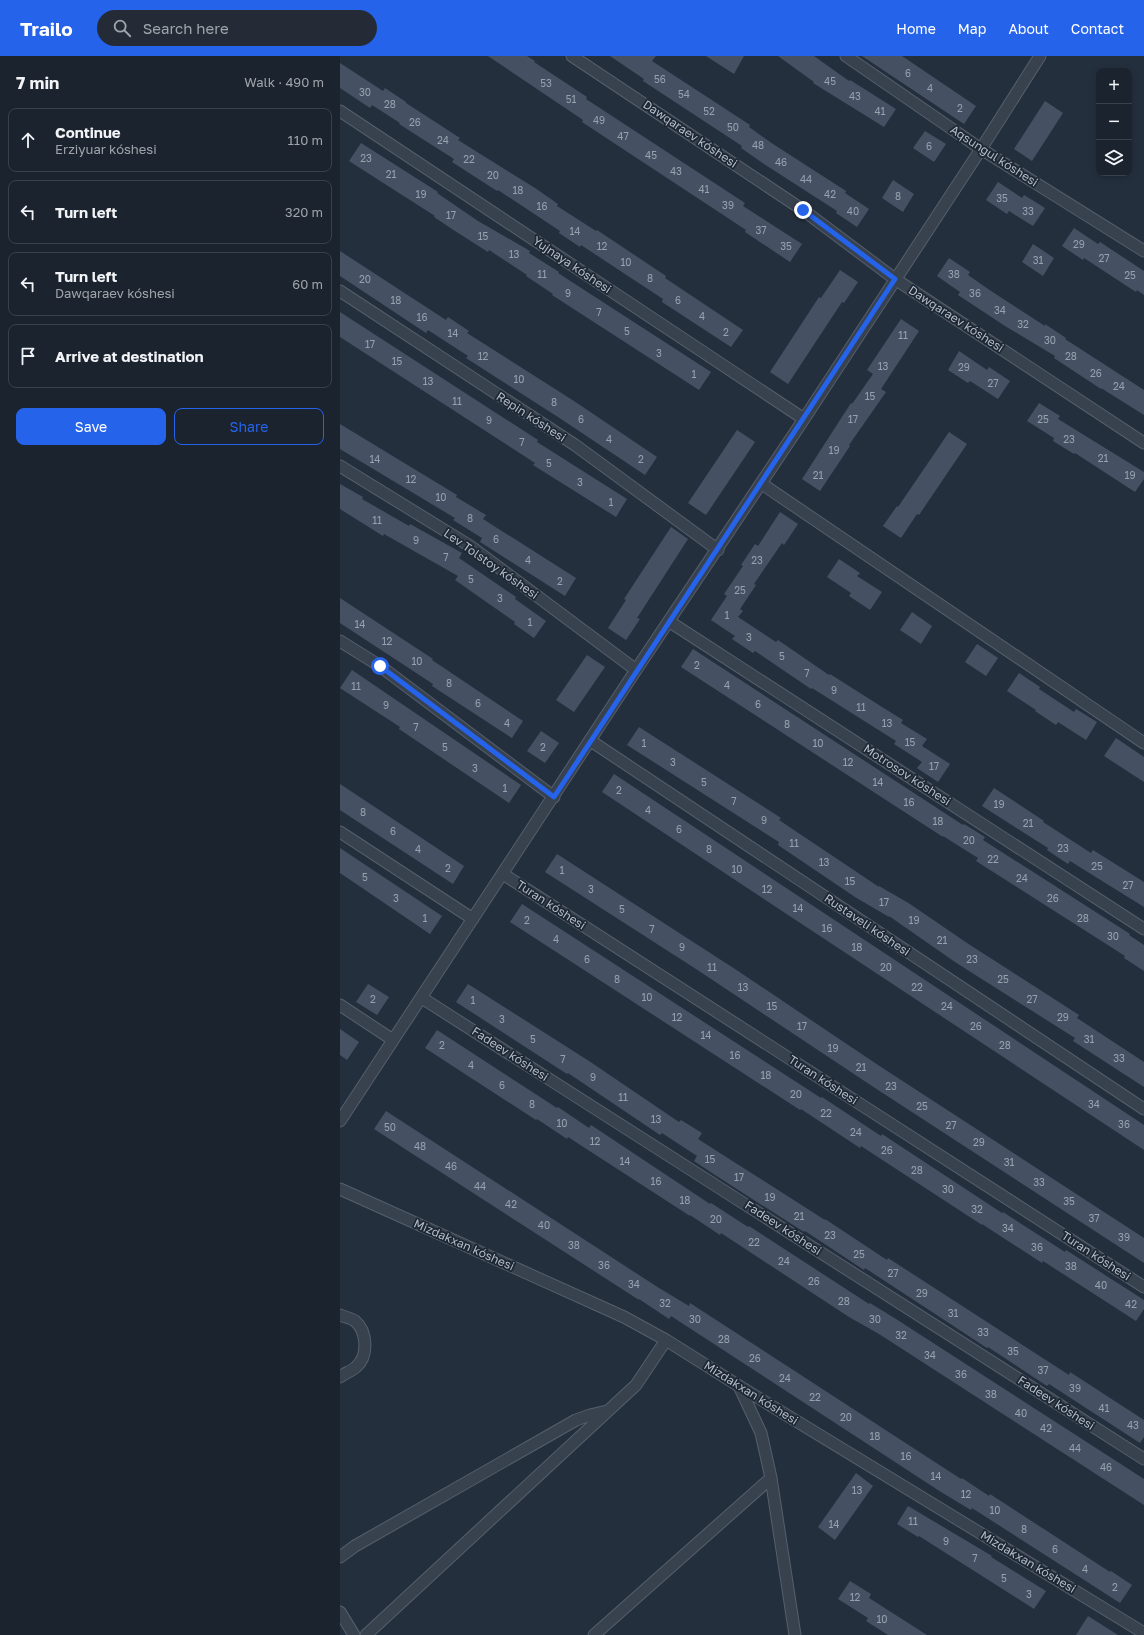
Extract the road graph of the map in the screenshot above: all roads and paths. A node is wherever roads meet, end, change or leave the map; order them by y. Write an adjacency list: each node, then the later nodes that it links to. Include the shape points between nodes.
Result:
1 (572, 56): 7 (street, Dawqaraev kóshesi, via 803,210)
2 (846, 56): 5 (street, Aqsungul kóshesi)
3 (1040, 56): 5 (street)
4 (340, 111): 9 (street, Yujnaya kóshesi)
5 (981, 149): 6 (street, Aqsungul kóshesi); 7 (street)
6 (1144, 251)
7 (895, 279): 9 (street); 10 (street, Dawqaraev kóshesi)
8 (340, 291): 13 (street, Repin kóshesi, via 575,445)
9 (804, 419): 12 (street)
10 (1144, 443)
11 (340, 466): 16 (street, Lev Tolstoy kóshesi, via 470,546)
12 (762, 484): 13 (street); 18 (street)
13 (718, 550): 14 (street)
14 (670, 622): 16 (street); 23 (street, Motrosov kóshesi)
15 (340, 641): 19 (street, via 380,666)
16 (636, 670): 17 (street)
17 (591, 741): 19 (street); 27 (street, Rustaveli kóshesi)
18 (1144, 743)
19 (554, 797): 21 (street)
20 (340, 832): 22 (street)
21 (503, 874): 22 (street); 30 (street, Turan kóshesi)
22 (473, 919): 24 (street)
23 (1144, 929)
24 (422, 998): 26 (street); 36 (street, Fadeev kóshesi)
25 (340, 1005): 26 (street)
26 (393, 1040): 28 (street)
27 (1144, 1109)
28 (340, 1121)
29 (340, 1189): 32 (street, Mizdakxan kóshesi, via 624,1317)
30 (1144, 1287)
31 (340, 1315): 33 (street, via 354,1321 363,1333 365,1346 357,1366)
32 (666, 1340): 34 (street, Mizdakxan kóshesi); 35 (street, via 636,1385)
33 (340, 1376)
34 (739, 1386): 37 (street, via 760,1433); 40 (street, Mizdakxan kóshesi)
35 (608, 1411): 38 (street, via 576,1420); 42 (street)
36 (1144, 1459)
37 (771, 1478): 43 (street); 44 (street)
38 (340, 1557)
39 (340, 1612): 41 (street)
40 (1142, 1632)
41 (354, 1635)
42 (366, 1635)
43 (594, 1635)
44 (795, 1635)

